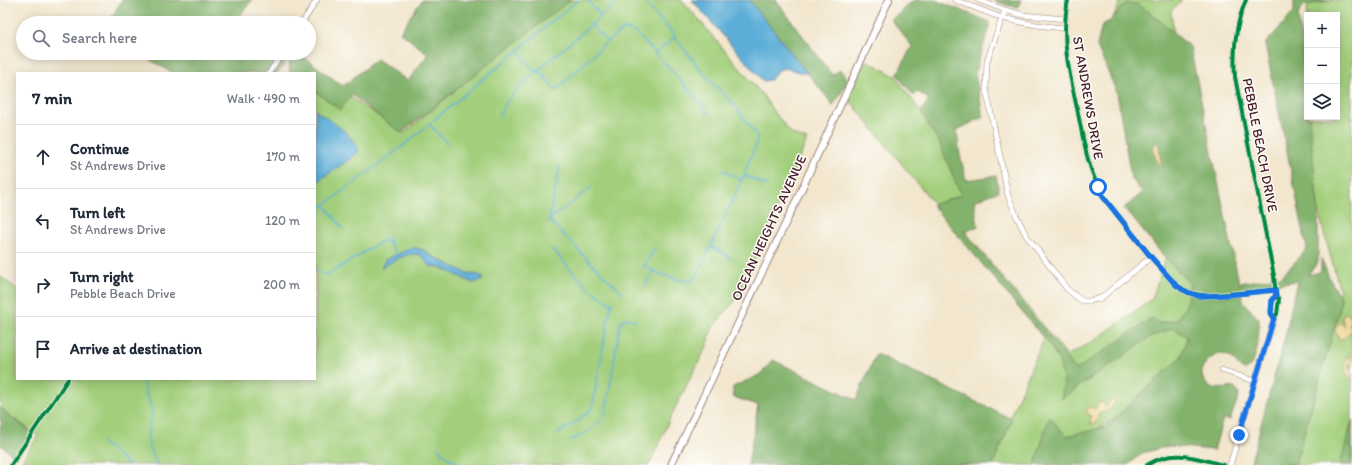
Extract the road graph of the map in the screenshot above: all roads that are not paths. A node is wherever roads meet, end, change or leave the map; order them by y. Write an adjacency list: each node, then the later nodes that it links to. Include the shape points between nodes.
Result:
1 (317, 0): 8 (street)
2 (889, 0): 20 (main road, OCEAN HEIGHTS AVENUE)
3 (955, 0): 9 (street)
4 (978, 0): 7 (street)
5 (1068, 0): 10 (street, ST ANDREWS DRIVE)
6 (1246, 0): 15 (street, PEBBLE BEACH DRIVE, via 1236,32 1235,77)
7 (1005, 10): 9 (street); 10 (street, via 1036,17)
8 (307, 16)
9 (1002, 18): 11 (street); 14 (street, via 988,61 986,89 1008,195 1028,239 1067,289 1083,301 1101,298)
10 (1065, 19): 11 (street, ST ANDREWS DRIVE)
11 (1064, 28): 14 (street, ST ANDREWS DRIVE, via 1070,79 1091,172 1104,198)
12 (277, 60): 13 (street)
13 (270, 72)
14 (1151, 257): 15 (street, ST ANDREWS DRIVE, via 1176,285 1198,296)
15 (1275, 290): 18 (street, PEBBLE BEACH DRIVE, via 1276,296 1272,299 1271,313 1274,318)
16 (1222, 370): 18 (street)
17 (67, 380): 19 (street)
18 (1254, 381): 23 (street, PEBBLE BEACH DRIVE)
19 (11, 465)
20 (670, 465)
21 (1146, 465): 22 (street, via 1161,457 1178,455)
22 (1224, 465)
23 (1230, 465)

